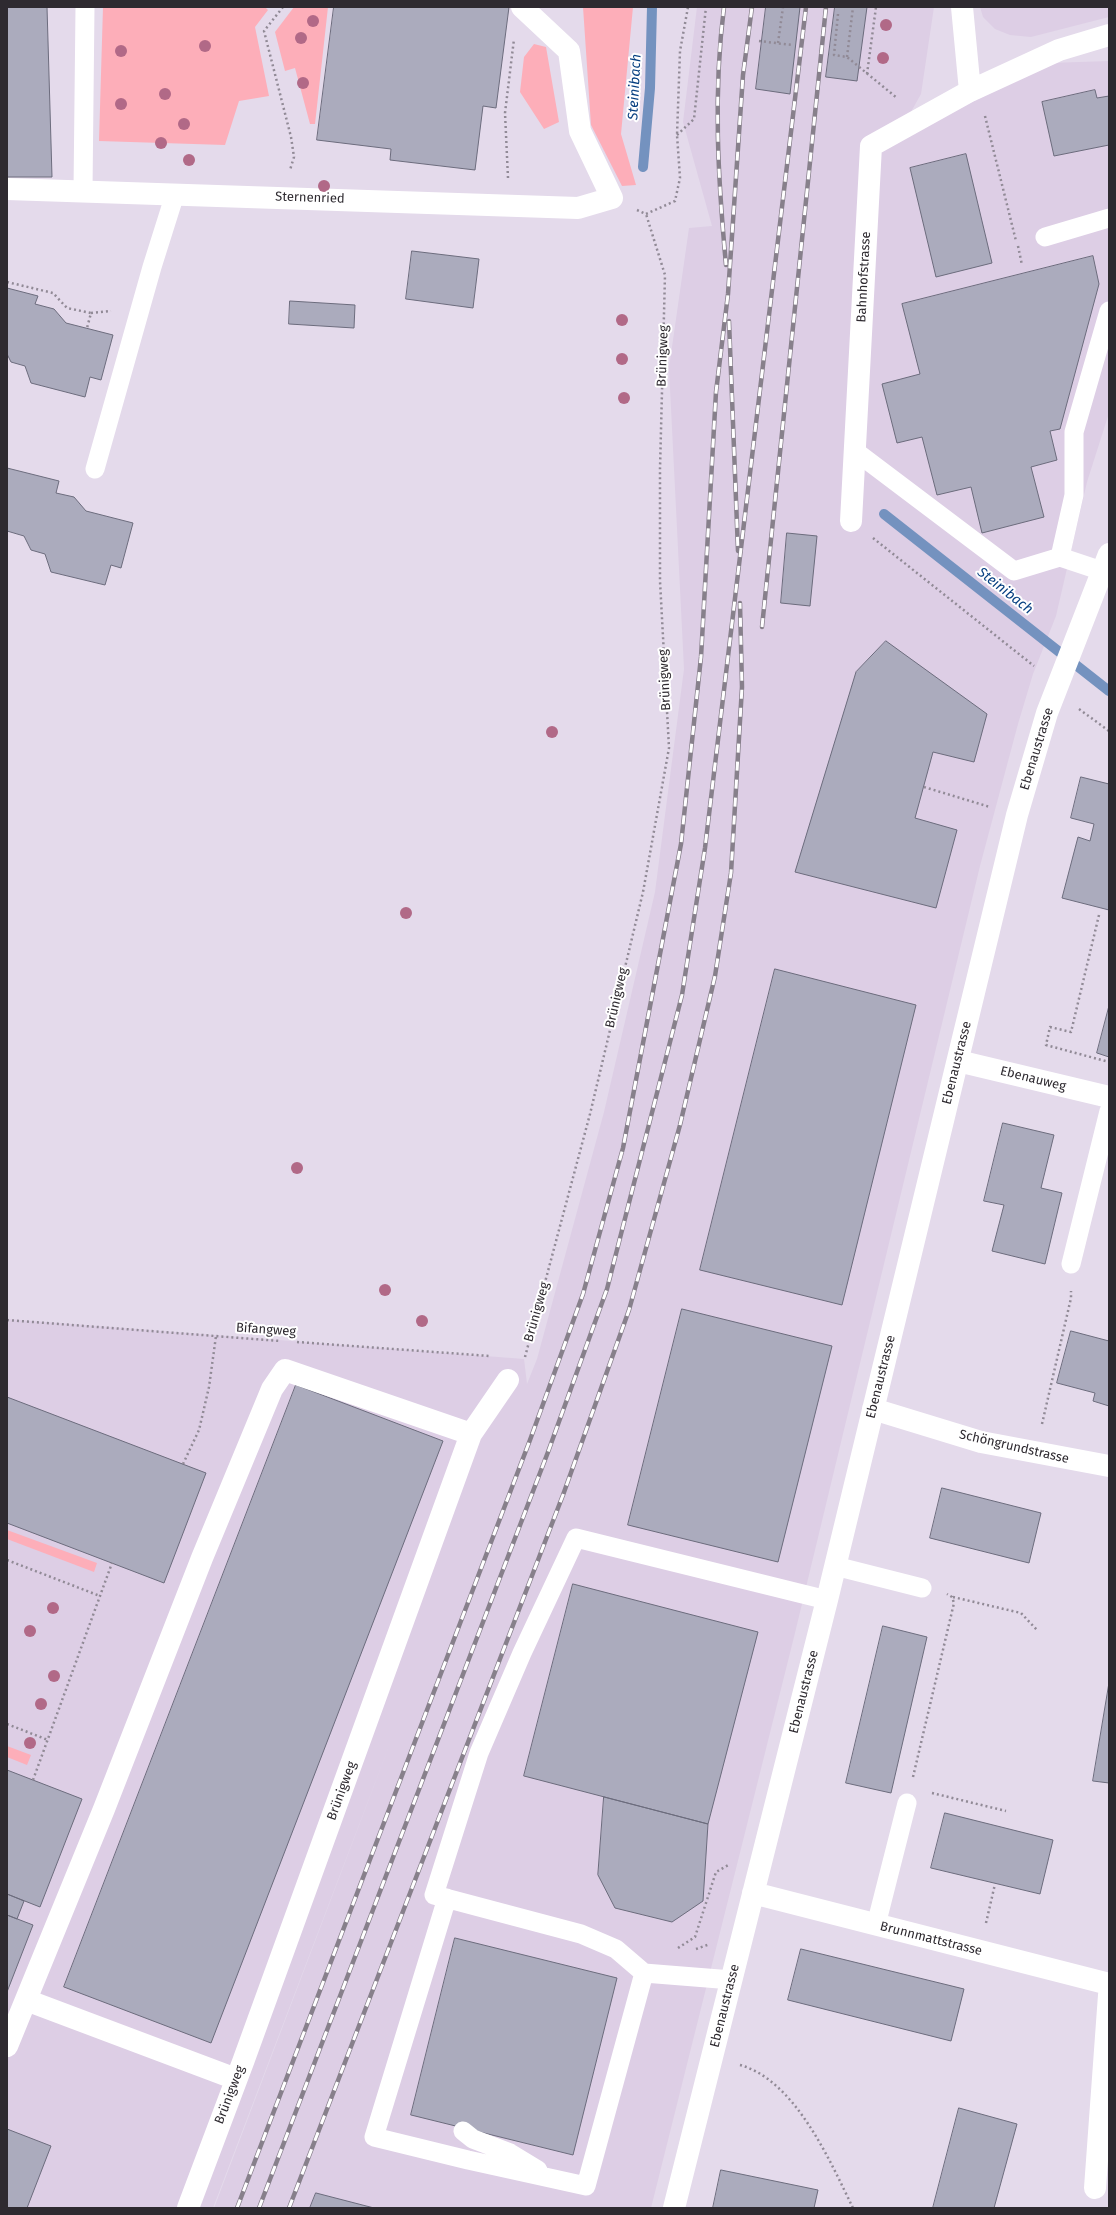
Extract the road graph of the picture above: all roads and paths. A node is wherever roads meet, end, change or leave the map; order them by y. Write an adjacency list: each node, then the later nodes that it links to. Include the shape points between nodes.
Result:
1 (85, 7): 23 (lane)
2 (522, 7): 26 (street, Sternenried, via 569,51 580,131 612,198 578,208)
3 (688, 7): 21 (path, Brünigweg, via 680,52)
4 (706, 7): 21 (path, via 694,119)
5 (783, 7): 14 (path)
6 (853, 7): 16 (path)
7 (876, 7): 17 (path)
8 (962, 7): 18 (street)
9 (281, 8): 25 (path, via 264,31 294,156)
10 (838, 14): 16 (path, via 834,55)
11 (1109, 35): 18 (street, Bahnhofstrasse, via 1059,50)
12 (514, 37): 26 (path, via 505,113)
13 (759, 41): 14 (path)
14 (778, 43): 15 (path)
15 (792, 46)
16 (847, 57): 17 (path)
17 (867, 74): 20 (path)
18 (970, 91): 20 (street, Bahnhofstrasse)
19 (984, 112): 29 (path)
20 (920, 118): 33 (street, Bahnhofstrasse, via 871,146)
21 (677, 135): 54 (path, Brünigweg, via 680,178 675,202 646,214 665,275 660,573 669,748 643,892 590,1114)
22 (7, 189): 23 (street, Sternenried)
23 (84, 190): 24 (street, Sternenried)
24 (175, 194): 25 (street, Sternenried); 34 (lane)
25 (283, 197): 26 (street, Sternenried)
26 (509, 206)
27 (1109, 218): 28 (lane)
28 (1045, 237)
29 (1022, 265)
30 (7, 282): 32 (path, via 53,294 67,308 91,313)
31 (1109, 311): 36 (lane, via 1074,432 1074,496)
32 (87, 328)
33 (855, 451): 35 (street, Bahnhofstrasse); 36 (lane, via 1014,571)
34 (95, 469)
35 (851, 521): 38 (path)
36 (1060, 557): 37 (lane)
37 (1104, 575): 42 (street, Ebenaustrasse, via 1062,671 1036,748)
38 (1039, 670)
39 (1074, 706): 40 (path)
40 (1109, 731)
41 (924, 787): 42 (path)
42 (1018, 815): 44 (street, Ebenaustrasse)
43 (1099, 915): 45 (path, via 1071,1032 1050,1027 1046,1045)
44 (958, 1061): 46 (street, Ebenauweg); 56 (street, Ebenaustrasse)
45 (1109, 1062)
46 (1109, 1097)
47 (1109, 1110): 48 (lane)
48 (1071, 1264): 57 (path, via 1071,1298)
49 (7, 1320): 50 (path, Bifangweg)
50 (216, 1336): 51 (path, Bifangweg); 59 (path, via 210,1387 199,1430)
51 (287, 1341)
52 (295, 1342): 53 (path, Bifangweg)
53 (493, 1357)
54 (524, 1359)
55 (508, 1380): 58 (street, Brünigweg)
56 (873, 1409): 60 (street, Schöngrundstrasse, via 981,1442); 63 (street, Ebenaustrasse)
57 (1042, 1427)
58 (471, 1434): 85 (street, via 285,1370 272,1389 202,1558); 88 (street, Brünigweg)
59 (183, 1464)
60 (1109, 1466)
61 (7, 1560): 65 (path)
62 (112, 1563): 65 (path)
63 (835, 1566): 64 (lane); 67 (street, Ebenaustrasse)
64 (922, 1588): 66 (path)
65 (100, 1596): 70 (path)
66 (952, 1597): 68 (path, via 1021,1613); 72 (path, via 954,1603)
67 (827, 1600): 76 (street, Ebenaustrasse); 77 (lane, via 576,1538 538,1617 479,1753 434,1895)
68 (1037, 1630)
69 (7, 1724): 70 (path)
70 (48, 1740): 71 (path)
71 (33, 1780)
72 (909, 1795): 73 (path); 78 (lane)
73 (1006, 1811)
74 (724, 1867): 80 (path, via 716,1872 695,1937)
75 (995, 1884): 79 (path)
76 (753, 1893): 78 (street, Brunnmattstrasse); 82 (street, Ebenaustrasse)
77 (447, 1898): 81 (lane, via 581,1934 616,1948); 90 (lane, via 374,2137)
78 (876, 1925): 83 (street, Brunnmattstrasse)
79 (986, 1926)
80 (676, 1951)
81 (644, 1972): 82 (lane); 90 (lane, via 586,2186)
82 (732, 1980): 87 (street, Ebenaustrasse)
83 (1109, 1984)
84 (1109, 1995): 91 (street)
85 (26, 2000): 86 (street); 88 (street)
86 (7, 2046)
87 (712, 2056): 93 (street, Ebenaustrasse); 94 (path, via 744,2066 767,2079 792,2099 824,2149)
88 (236, 2079): 92 (street, Brünigweg)
89 (463, 2131): 90 (lane, via 473,2139 510,2152)
90 (551, 2178)
91 (1095, 2188)
92 (188, 2208)
93 (674, 2208)
94 (853, 2208)

